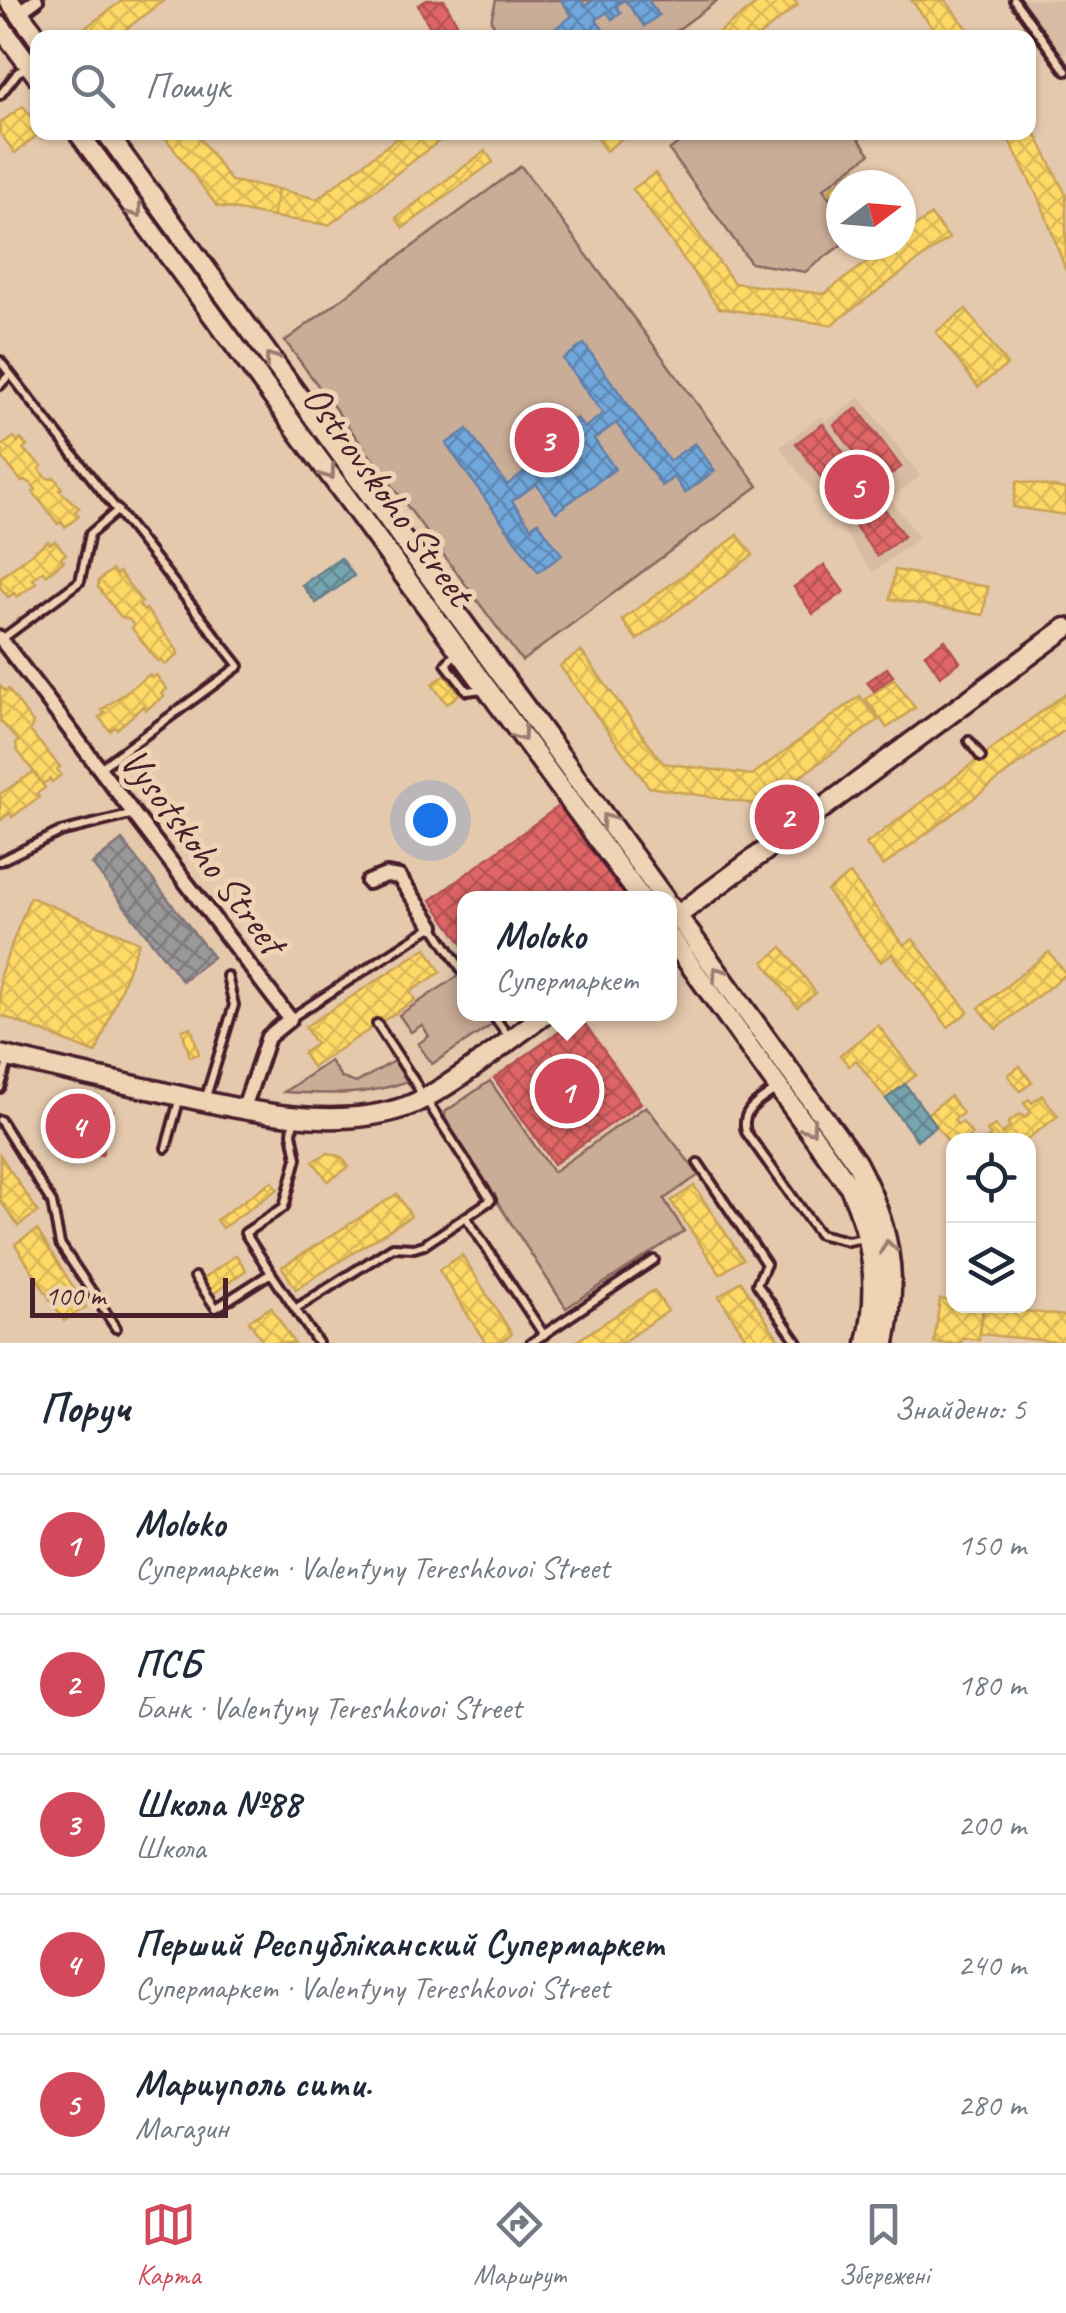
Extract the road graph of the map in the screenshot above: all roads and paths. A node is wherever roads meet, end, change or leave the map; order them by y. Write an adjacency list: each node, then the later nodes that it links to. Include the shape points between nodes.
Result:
1 (36, 0): 3 (street)
2 (1014, 0): 6 (lane)
3 (14, 6): 5 (street)
4 (0, 26): 8 (street)
5 (32, 30)
6 (1036, 30)
7 (1036, 30): 9 (lane)
8 (30, 67)
9 (1066, 71)
10 (30, 72): 11 (lane, via 18,72)
11 (0, 95)
12 (84, 140): 26 (street, Ostrovskoho Street, one-way to 26)
13 (112, 140): 27 (street, Ostrovskoho Street, one-way to 13)
14 (0, 362): 15 (lane)
15 (10, 374): 16 (lane); 17 (lane)
16 (0, 385)
17 (118, 510): 19 (lane, via 90,534 80,580); 22 (lane, via 239,666)
18 (1066, 628): 28 (street)
19 (1, 639): 22 (street, Vysotskoho Street)
20 (969, 741): 21 (lane)
21 (981, 757)
22 (100, 768): 23 (street, Vysotskoho Street)
23 (136, 814): 24 (lane, via 60,832); 34 (street, Vysotskoho Street)
24 (0, 861)
25 (368, 882): 30 (street, via 399,876)
26 (637, 891)
27 (659, 891)
28 (677, 910)
29 (677, 921): 62 (street, one-way to 29, via 893,1275 875,1198 856,1162)
30 (433, 926): 32 (lane); 34 (lane)
31 (677, 946): 40 (street)
32 (457, 962)
33 (227, 976): 44 (lane, via 234,1005)
34 (290, 1018): 45 (street, via 268,1037)
35 (497, 1021): 38 (lane)
36 (535, 1021): 38 (street)
37 (377, 1024): 43 (lane)
38 (510, 1039): 43 (street)
39 (5, 1056): 41 (lane); 42 (street)
40 (780, 1087): 51 (street, one-way to 51, via 850,1186); 51 (lane, via 746,1111 746,1132 819,1234 848,1241)
41 (0, 1088)
42 (180, 1096): 44 (street); 48 (lane)
43 (425, 1098): 46 (street, via 386,1112); 50 (lane, via 491,1200)
44 (205, 1101): 45 (street)
45 (243, 1111): 46 (street)
46 (294, 1116): 53 (lane, via 297,1158 284,1207 245,1233)
47 (0, 1120): 56 (lane, via 52,1203 60,1244)
48 (166, 1148)
49 (698, 1164): 60 (lane, via 766,1264 757,1284)
50 (466, 1217): 55 (lane, via 424,1244 392,1247); 57 (lane)
51 (868, 1237): 61 (street, via 876,1284)
52 (654, 1260): 57 (lane)
53 (271, 1273): 54 (lane, via 216,1308); 55 (lane)
54 (195, 1276)
55 (295, 1309): 58 (lane)
56 (116, 1328)
57 (544, 1334): 59 (lane)
58 (318, 1343)
59 (532, 1343)
60 (798, 1343)
61 (867, 1343)
62 (884, 1343)

